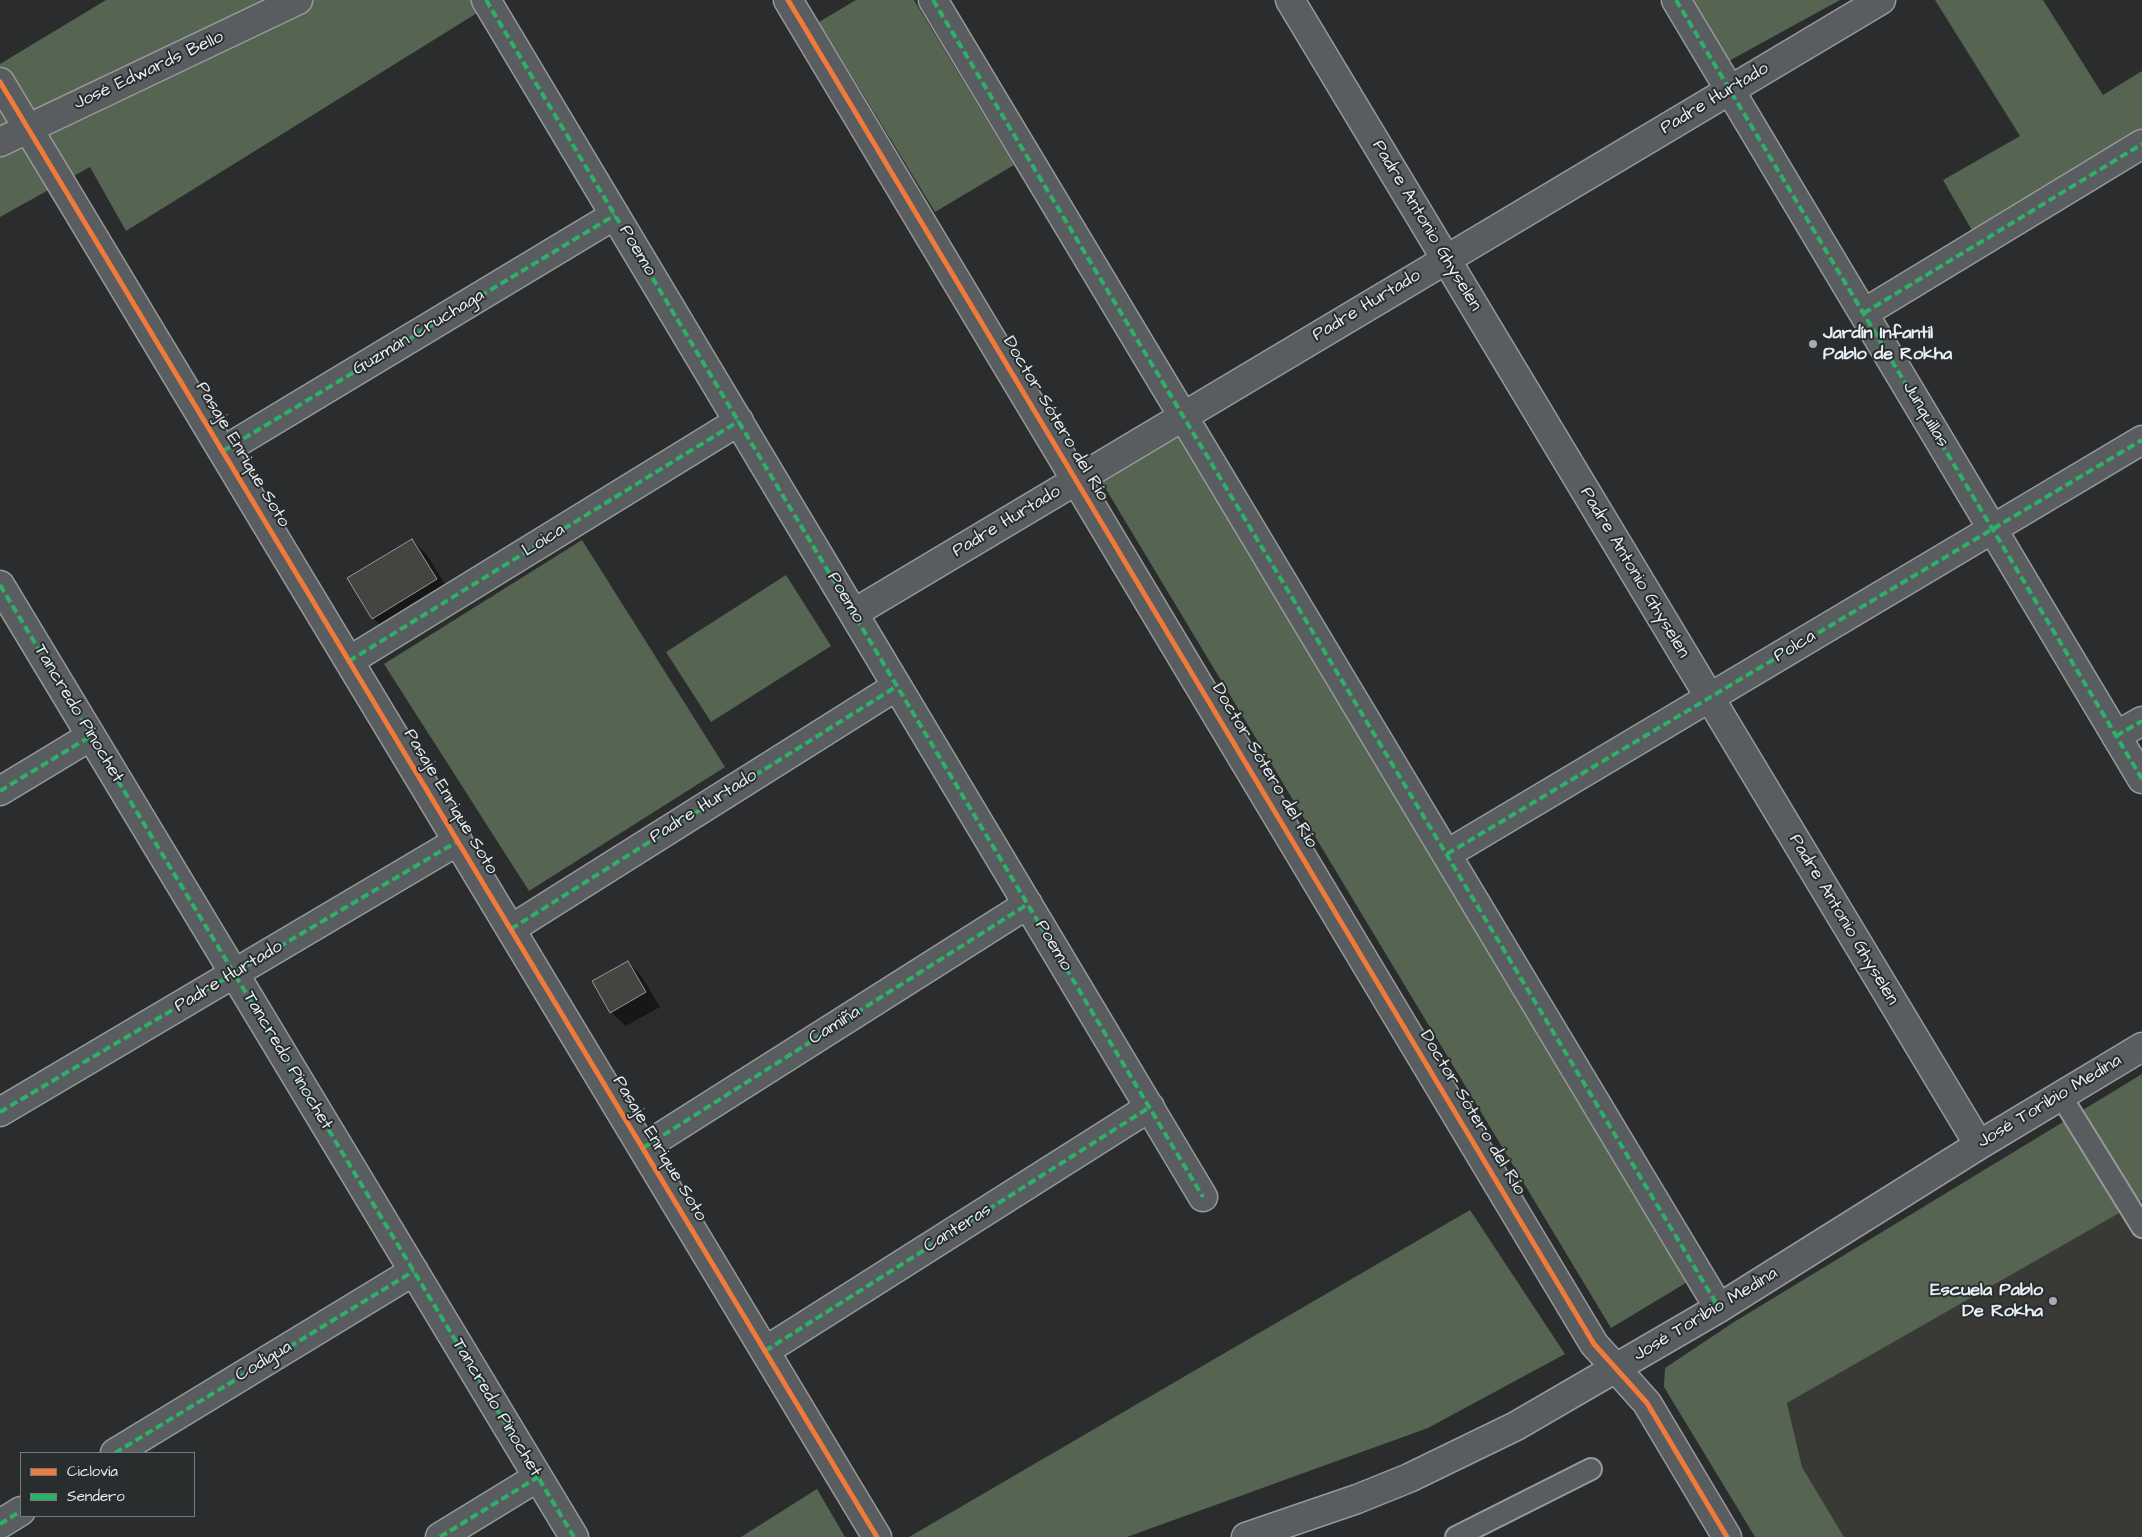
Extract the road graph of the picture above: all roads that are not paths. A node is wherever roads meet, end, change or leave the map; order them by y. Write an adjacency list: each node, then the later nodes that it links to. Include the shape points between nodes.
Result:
1 (298, 0): 10 (street, José Edwards Bello)
2 (486, 0): 13 (street, Poemo)
3 (788, 0): 20 (street, Doctor Sótero del Río)
4 (933, 0): 16 (street)
5 (1290, 0): 14 (street, Padre Antonio Ghyselen)
6 (1676, 0): 9 (street, Junquillas)
7 (1881, 0): 9 (street, Padre Hurtado)
8 (0, 82): 10 (street, Pasaje Enrique Soto)
9 (1730, 90): 14 (street, Padre Hurtado); 15 (street, Junquillas)
10 (28, 128): 11 (street, José Edwards Bello); 19 (street, Pasaje Enrique Soto)
11 (0, 142)
12 (2142, 144): 15 (street)
13 (615, 215): 17 (street, Poemo); 19 (street, Guzmán Cruchaga)
14 (1446, 259): 16 (street, Padre Hurtado); 26 (street, Padre Antonio Ghyselen)
15 (1864, 313): 21 (street, Junquillas)
16 (1184, 416): 20 (street, Padre Hurtado); 33 (street)
17 (739, 421): 23 (street, Poemo); 24 (street, Loica)
18 (2142, 440): 21 (street, Polca)
19 (223, 451): 24 (street, Pasaje Enrique Soto)
20 (1076, 480): 23 (street, Padre Hurtado); 48 (street, Doctor Sótero del Río, via 1594,1344)
21 (1992, 529): 26 (street, Polca); 29 (street, Junquillas)
22 (0, 585): 28 (street, Tancredo Pinochet)
23 (854, 613): 25 (street, Poemo)
24 (349, 661): 32 (street, Pasaje Enrique Soto)
25 (897, 686): 34 (street, Poemo); 35 (street, Padre Hurtado)
26 (1710, 698): 33 (street, Polca); 41 (street, Padre Antonio Ghyselen)
27 (2142, 721): 29 (street)
28 (91, 736): 31 (street); 36 (street, Tancredo Pinochet)
29 (2116, 736): 30 (street, Junquillas)
30 (2142, 779)
31 (0, 791)
32 (458, 841): 35 (street, Pasaje Enrique Soto); 36 (street, Padre Hurtado)
33 (1447, 854): 46 (street)
34 (1028, 904): 39 (street, Poemo); 42 (street, Camiña)
35 (511, 929): 42 (street, Pasaje Enrique Soto)
36 (235, 974): 40 (street, Padre Hurtado); 45 (street, Tancredo Pinochet)
37 (2142, 1047): 38 (street, José Toribio Medina)
38 (2061, 1096): 41 (street, José Toribio Medina); 44 (lane)
39 (1150, 1107): 43 (street, Poemo); 47 (street, Canteras)
40 (0, 1112)
41 (1979, 1145): 46 (street, José Toribio Medina)
42 (643, 1148): 47 (street, Pasaje Enrique Soto)
43 (1203, 1196)
44 (2142, 1227)
45 (414, 1271): 49 (street, Codigua); 51 (street, Tancredo Pinochet)
46 (1719, 1308): 48 (street, José Toribio Medina)
47 (765, 1351): 56 (street, Pasaje Enrique Soto)
48 (1617, 1368): 57 (street, José Toribio Medina, via 1516,1426 1409,1478 1357,1500); 59 (street, Doctor Sótero del Río, via 1647,1403)
49 (117, 1452)
50 (1591, 1470): 58 (lane)
51 (538, 1477): 54 (street); 55 (street, Tancredo Pinochet)
52 (20, 1512): 53 (street)
53 (0, 1524)
54 (440, 1537)
55 (574, 1537)
56 (877, 1537)
57 (1246, 1537)
58 (1456, 1537)
59 (1727, 1537)

